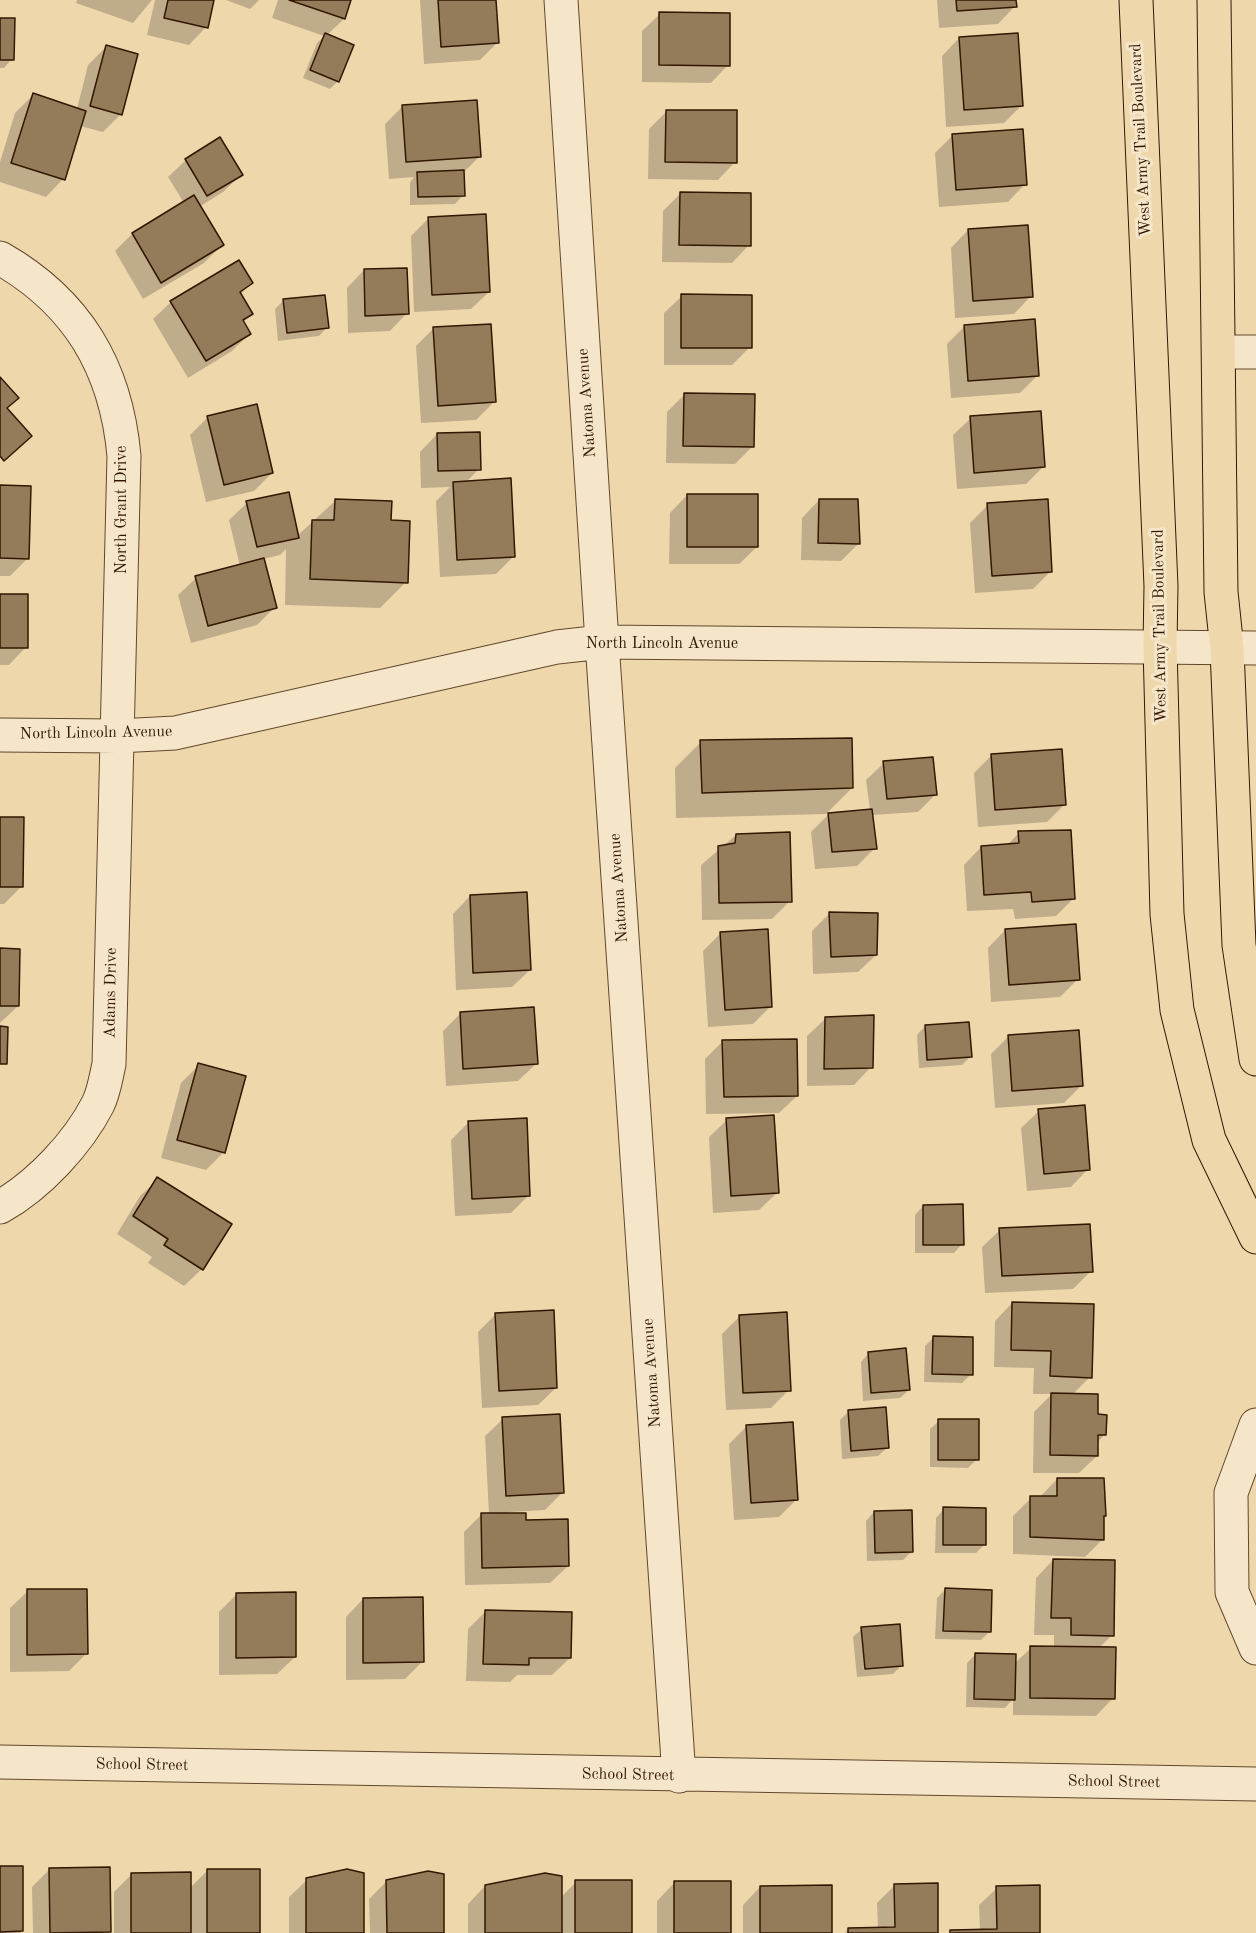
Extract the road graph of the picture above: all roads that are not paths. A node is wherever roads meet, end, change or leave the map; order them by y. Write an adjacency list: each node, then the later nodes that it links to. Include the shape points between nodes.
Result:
1 (561, 0): 7 (street, Natoma Avenue)
2 (1136, 0): 8 (main road, West Army Trail Boulevard, via 1161,586)
3 (1214, 0): 5 (main road)
4 (0, 258): 11 (street, North Grant Drive, via 46,288 91,342 104,369 121,426 124,456)
5 (1219, 352): 6 (street); 9 (main road, via 1221,592)
6 (1256, 352)
7 (602, 642): 8 (street, North Lincoln Avenue); 11 (street, North Lincoln Avenue, via 557,647 175,733); 18 (street, Natoma Avenue)
8 (1160, 646): 9 (street, North Lincoln Avenue); 14 (main road, West Army Trail Boulevard, via 1167,914 1177,1010 1209,1140)
9 (1241, 648): 12 (main road, via 1239,945)
10 (0, 735): 11 (street, North Lincoln Avenue)
11 (118, 736): 13 (street, Adams Drive, via 109,1064 99,1102 80,1134 37,1179)
12 (1256, 1059)
13 (0, 1207)
14 (1256, 1237)
15 (1256, 1425): 16 (street, via 1231,1492 1232,1592)
16 (1256, 1648)
17 (0, 1762): 18 (street, School Street)
18 (679, 1776): 19 (street, School Street)
19 (1256, 1784)

